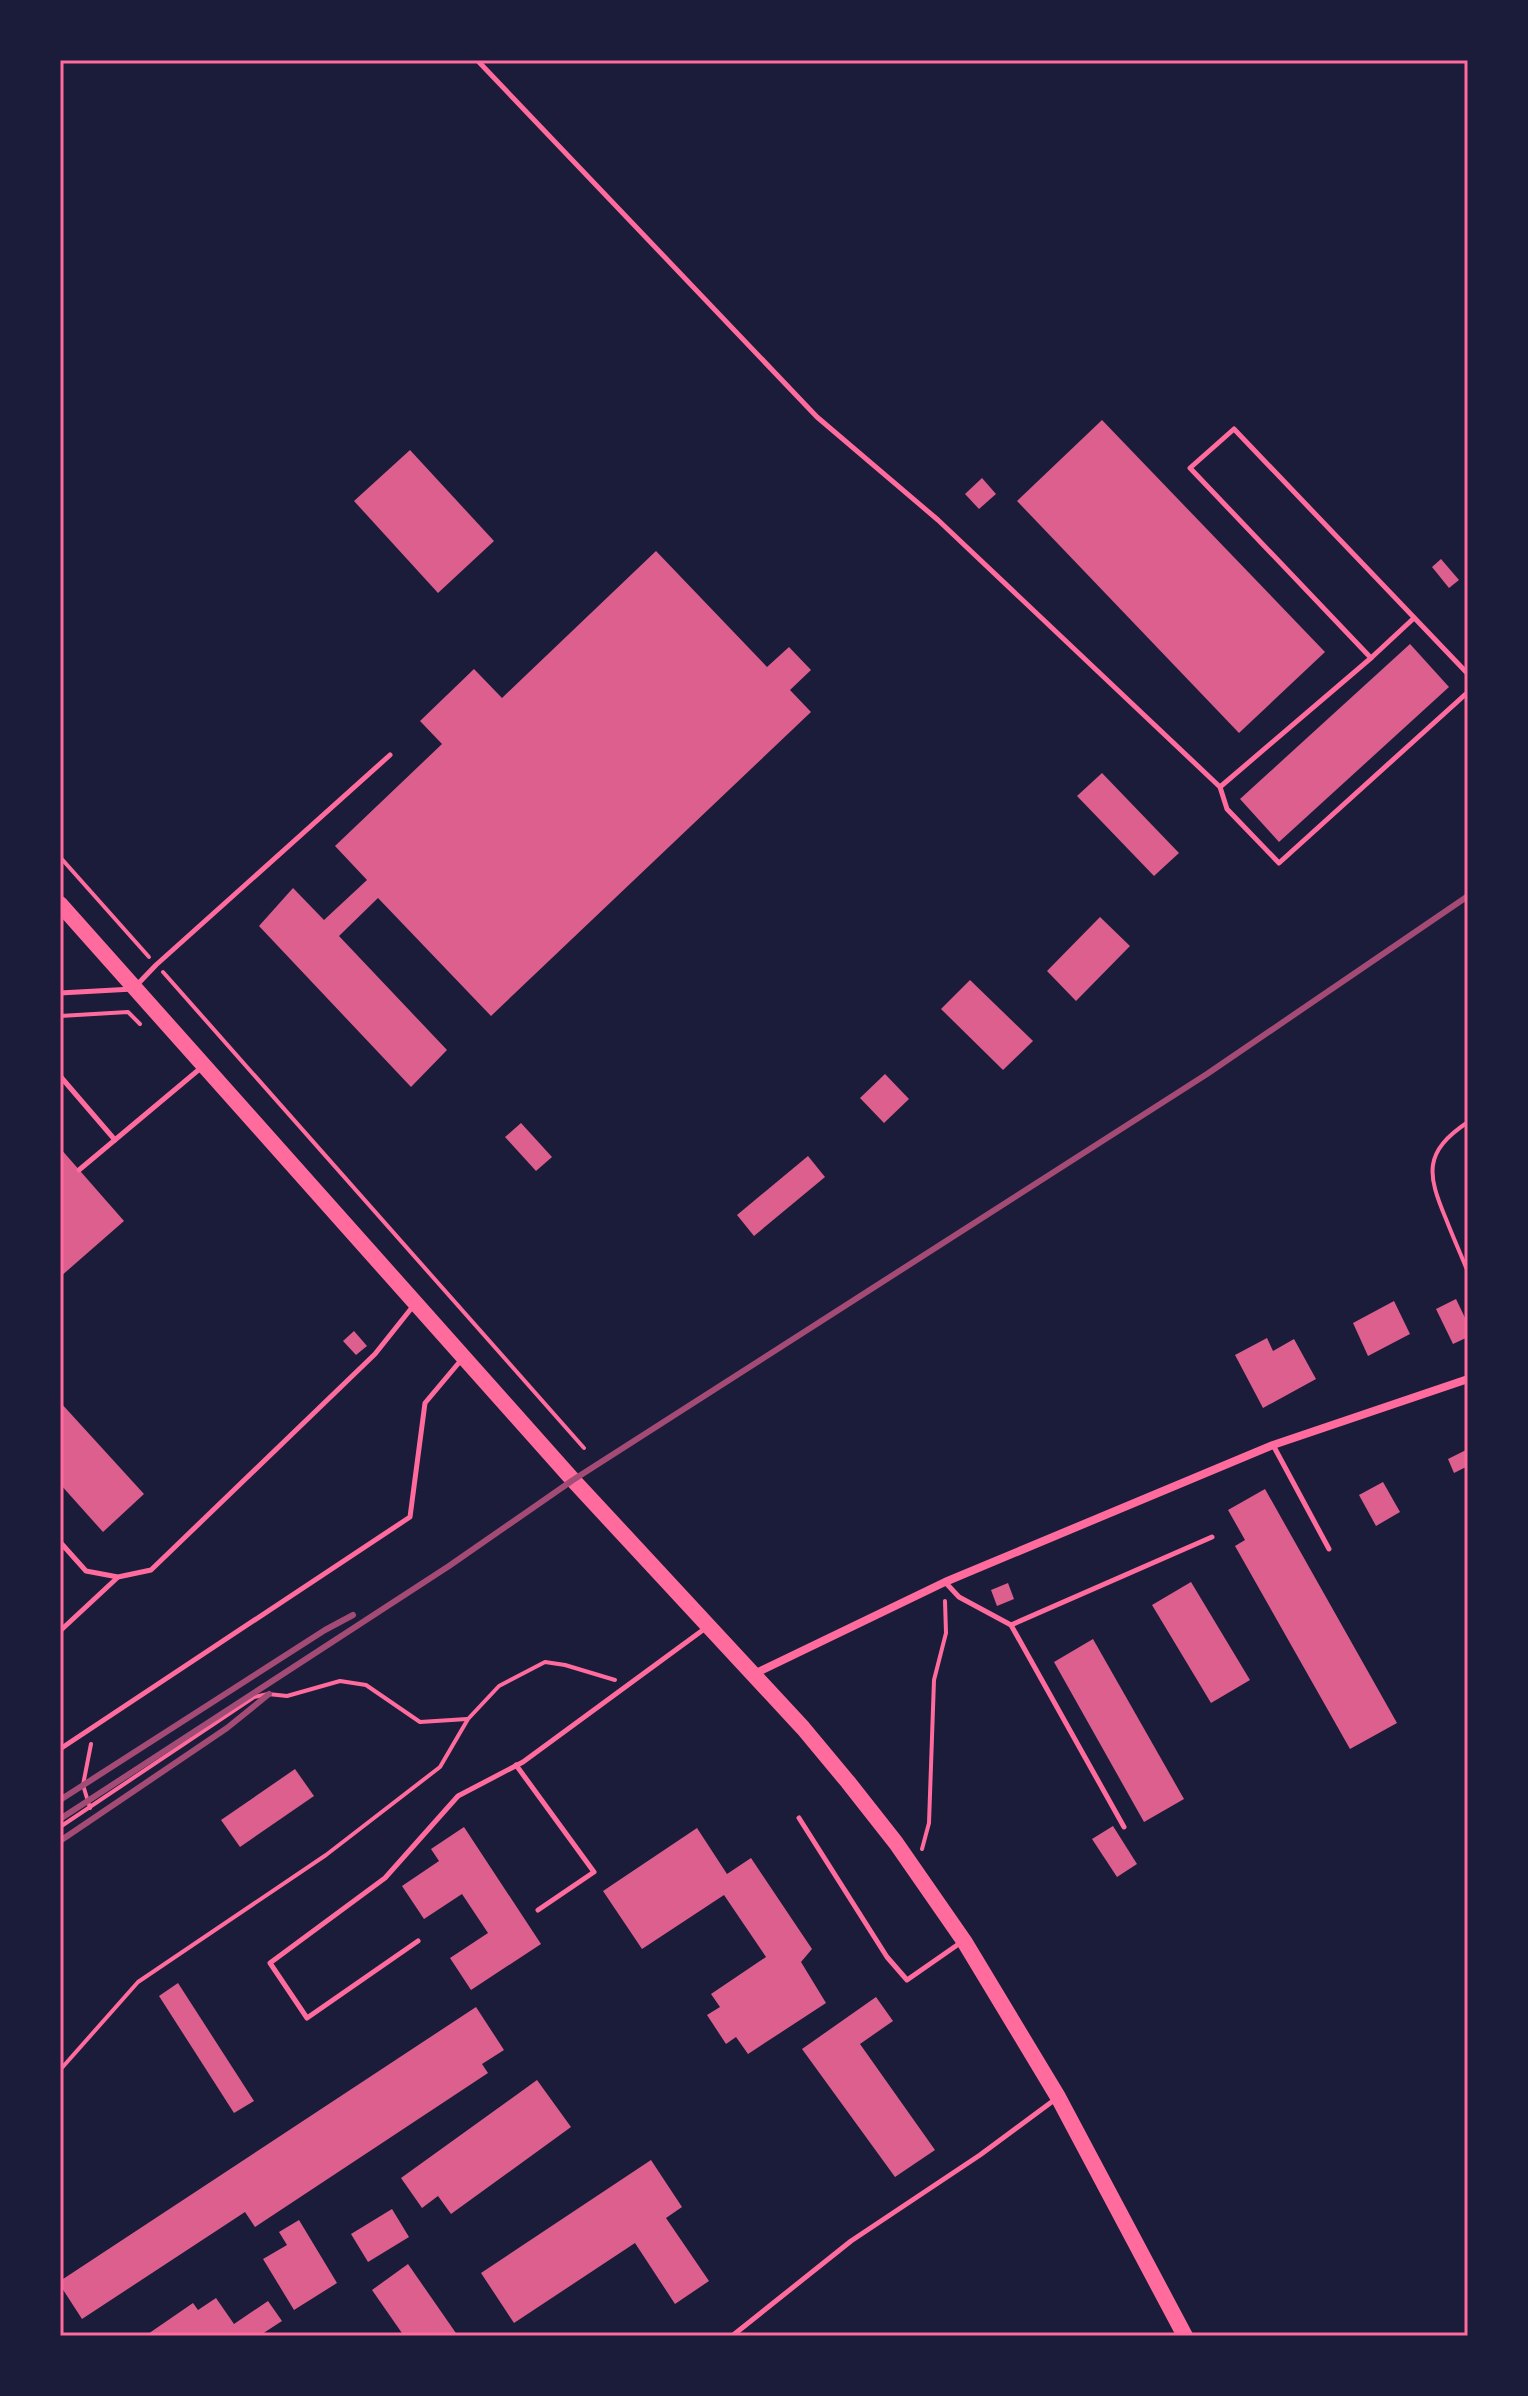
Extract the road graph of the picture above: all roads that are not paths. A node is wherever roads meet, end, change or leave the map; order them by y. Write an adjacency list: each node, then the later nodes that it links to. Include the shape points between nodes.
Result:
1 (477, 60): 7 (lane, via 817,417 938,520)
2 (1415, 618): 3 (lane); 3 (lane, via 1234,429 1190,468); 4 (lane)
3 (1371, 658): 7 (lane)
4 (1468, 674)
5 (1468, 692): 7 (lane, via 1279,863 1227,809)
6 (390, 755): 9 (lane)
7 (1220, 787)
8 (60, 904): 9 (main road)
9 (133, 989): 10 (lane); 11 (main road)
10 (60, 993)
11 (202, 1066): 13 (lane); 15 (main road)
12 (60, 1076): 13 (lane)
13 (115, 1140): 14 (lane)
14 (79, 1170)
15 (415, 1304): 16 (main road); 22 (lane, via 375,1354 151,1570)
16 (463, 1358): 25 (main road); 28 (lane, via 425,1403 410,1517)
17 (1468, 1379): 18 (street)
18 (1273, 1445): 21 (lane); 23 (street)
19 (1212, 1537): 24 (lane)
20 (60, 1542): 22 (lane, via 86,1571)
21 (1329, 1549)
22 (118, 1577): 26 (lane)
23 (945, 1582): 24 (lane, via 959,1597); 27 (street)
24 (1011, 1625): 31 (lane)
25 (708, 1626): 27 (main road); 29 (lane)
26 (60, 1631)
27 (753, 1674): 34 (main road, via 848,1782)
28 (60, 1749)
29 (516, 1765): 32 (lane, via 594,1872); 33 (lane, via 458,1796 385,1878 270,1963 307,2018)
30 (799, 1818): 34 (lane, via 907,1980)
31 (1124, 1827)
32 (538, 1910)
33 (418, 1941)
34 (964, 1941): 35 (main road)
35 (1058, 2097): 36 (lane, via 851,2241); 37 (main road)
36 (732, 2336)
37 (1185, 2336)

